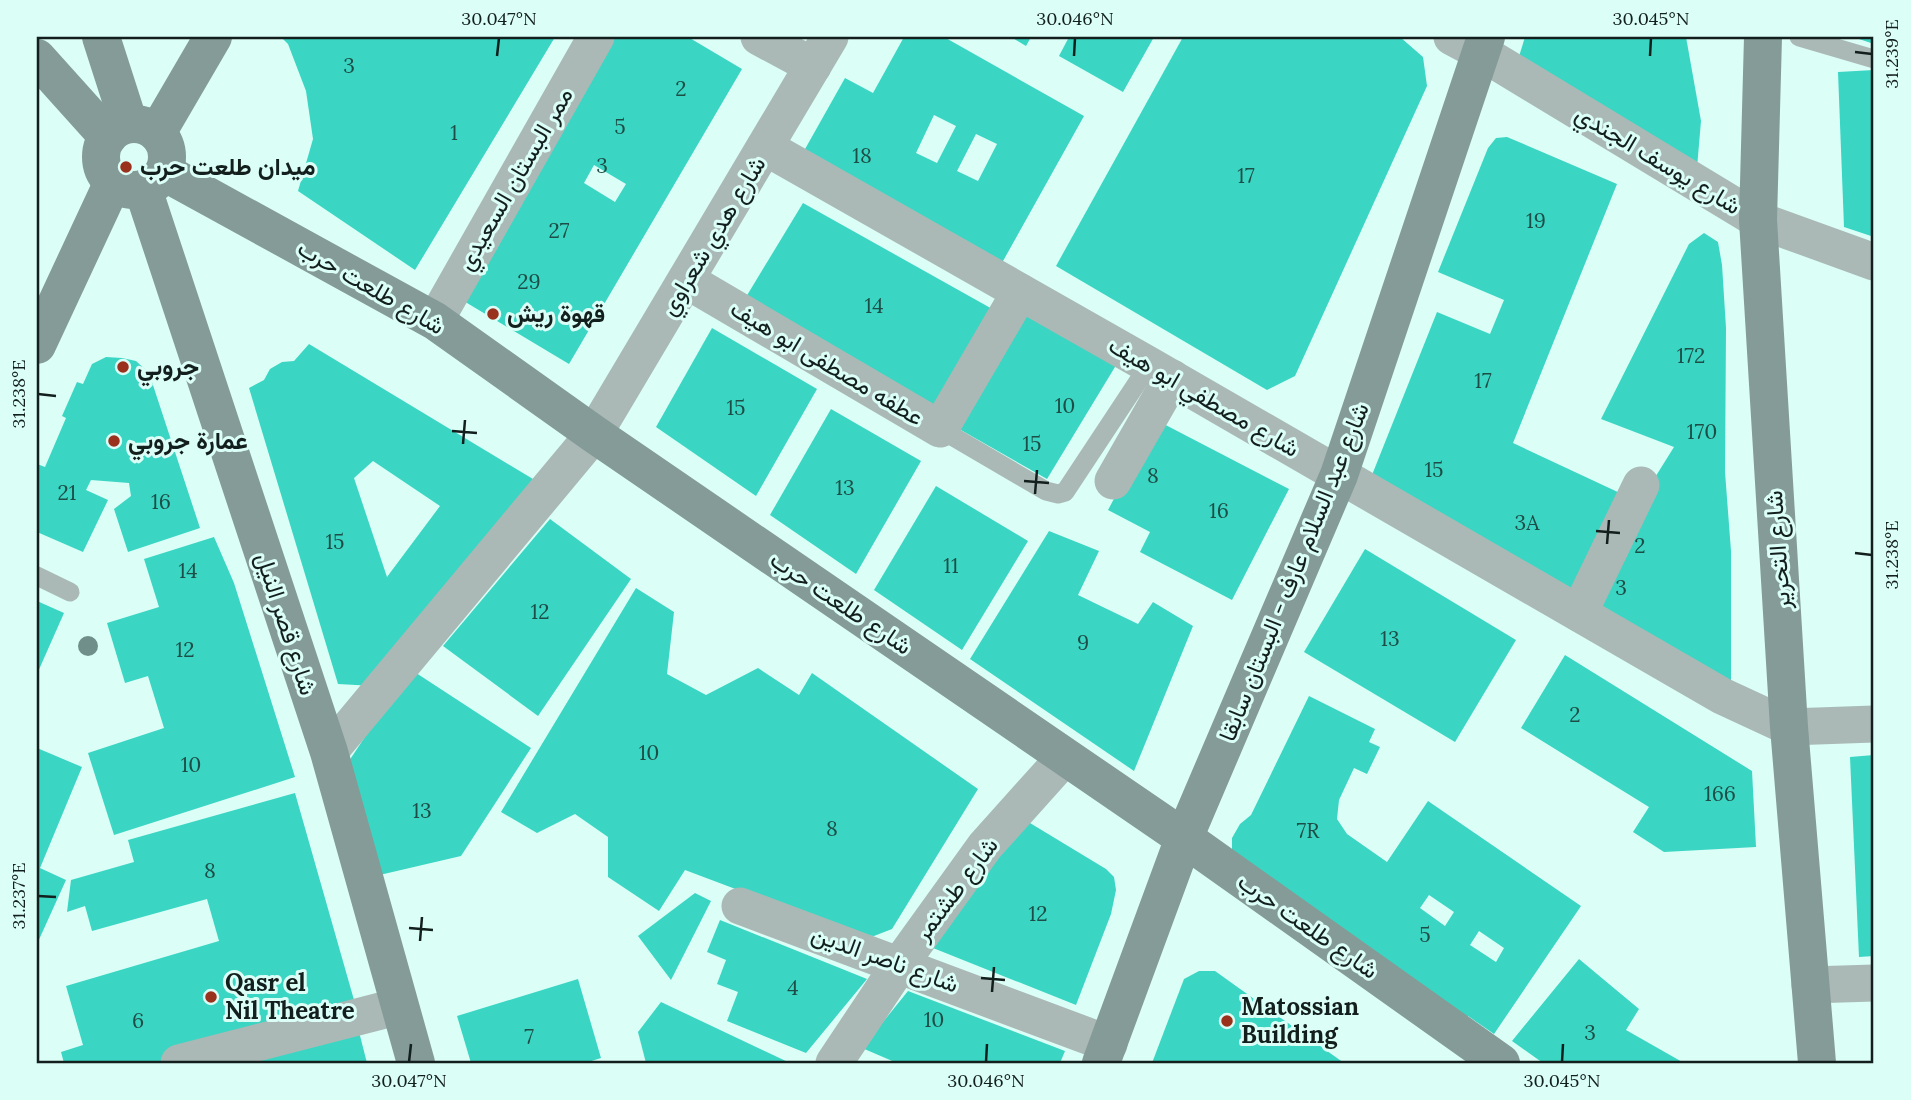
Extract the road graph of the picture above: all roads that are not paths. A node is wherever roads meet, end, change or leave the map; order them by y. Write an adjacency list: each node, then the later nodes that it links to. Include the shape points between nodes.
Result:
1 (102, 37): 11 (street)
2 (213, 37): 11 (street)
3 (596, 37): 18 (street, ممر البستان السعيدي)
4 (759, 37): 8 (street)
5 (1763, 37): 14 (street, شارع التحرير)
6 (1799, 37): 10 (lane)
7 (1473, 42): 14 (street, شارع يوسف الجندي); 23 (street, شارع عبد السلام عارف - البستان سابقا)
8 (821, 51): 12 (street, شارع هدي شعراوي)
9 (37, 58): 11 (street)
10 (1874, 59)
11 (132, 131): 13 (street, via 166,147 166,164); 13 (street, via 103,145 101,155 107,175)
12 (765, 147): 16 (street, شارع هدي شعراوي); 17 (street, شارع مصطفي ابو هيف)
13 (140, 181): 18 (street, شارع طلعت حرب); 19 (street); 31 (street, شارع قصر النيل)
14 (1758, 220): 15 (street, شارع يوسف الجندي); 30 (street, شارع التحرير)
15 (1874, 262)
16 (686, 280): 21 (street, عطفه مصطفى ابو هيف); 22 (street, شارع هدي شعراوي)
17 (1020, 292): 20 (street, شارع مصطفي ابو هيف); 21 (street, عطفه مصطفى ابو هيف)
18 (435, 321): 22 (street, شارع طلعت حرب)
19 (37, 345)
20 (1160, 372): 21 (lane, via 1065,492 1058,494); 23 (street, شارع مصطفي ابو هيف); 24 (street)
21 (940, 429)
22 (594, 434): 31 (street, شارع هدي شعراوي); 32 (street, شارع طلعت حرب)
23 (1339, 475): 28 (street, شارع مصطفي ابو هيف); 33 (street, شارع عبد السلام عارف - البستان سابقا)
24 (1113, 481)
25 (1641, 485): 28 (street)
26 (37, 576): 27 (lane)
27 (70, 592)
28 (1579, 613): 30 (street, شارع مصطفي ابو هيف, via 1722,696)
29 (1874, 724): 30 (street)
30 (1789, 727): 37 (street, شارع التحرير)
31 (329, 752): 38 (street, شارع قصر النيل)
32 (1065, 757): 33 (street, شارع طلعت حرب); 35 (street, شارع طشتمر, via 985,846)
33 (1184, 838): 39 (street, شارع عبد السلام عارف - البستان سابقا); 43 (street, شارع طلعت حرب)
34 (740, 906): 35 (street, شارع ناصر الدين)
35 (900, 964): 39 (street, شارع ناصر الدين); 42 (street, شارع طشتمر)
36 (1874, 983): 37 (street)
37 (1810, 985): 44 (street, شارع التحرير)
38 (400, 1006): 40 (street); 41 (street, شارع قصر النيل)
39 (1105, 1054)
40 (179, 1063)
41 (416, 1063)
42 (834, 1063)
43 (1501, 1063)
44 (1817, 1063)

